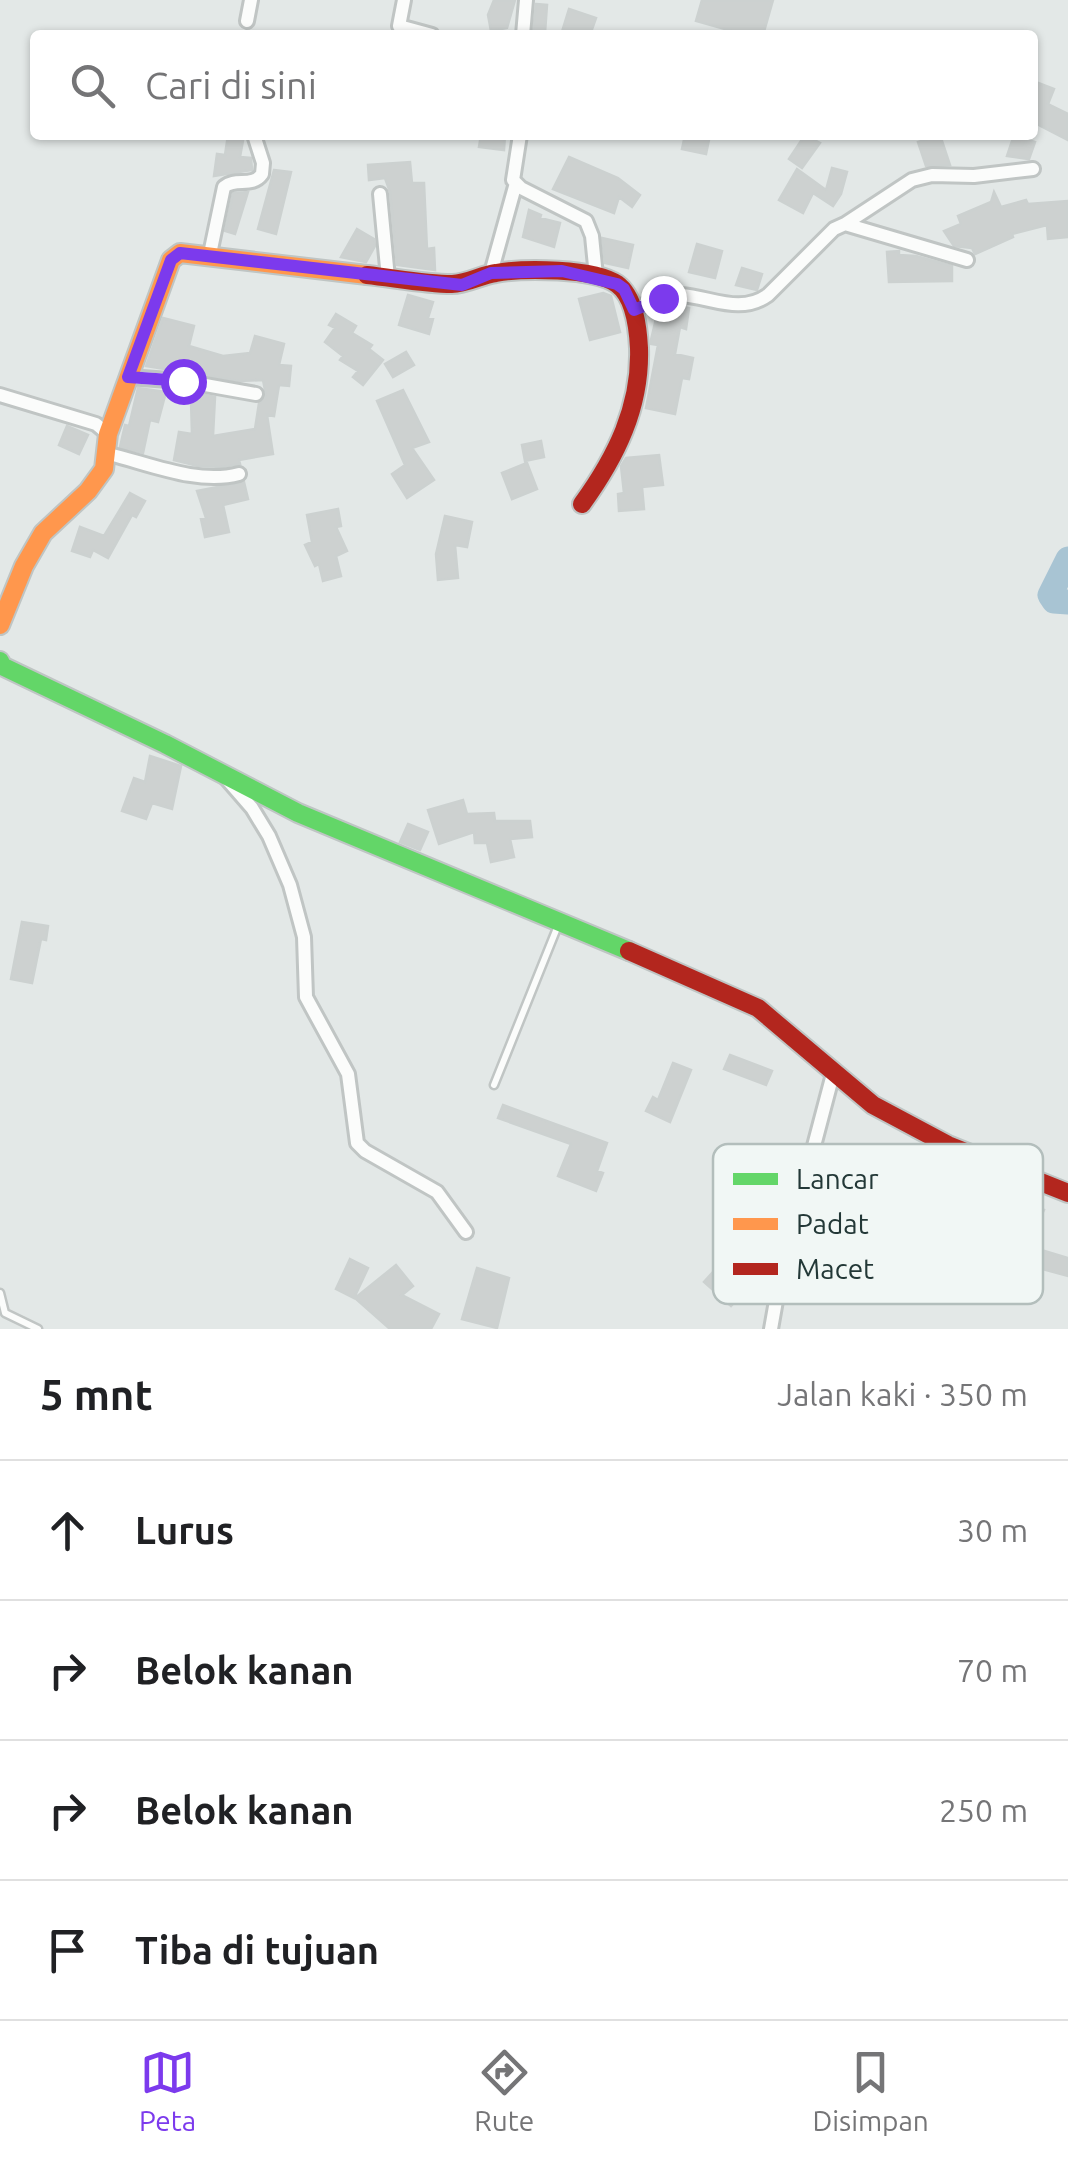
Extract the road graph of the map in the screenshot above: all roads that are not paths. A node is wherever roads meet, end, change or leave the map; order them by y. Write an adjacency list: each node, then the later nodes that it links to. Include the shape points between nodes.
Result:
1 (252, 0): 4 (street)
2 (404, 0): 5 (street, via 399,26)
3 (526, 0): 6 (street)
4 (247, 21)
5 (414, 30)
6 (523, 30)
7 (256, 140): 13 (street, via 262,174 224,187)
8 (519, 140): 10 (street)
9 (1032, 168): 12 (street, via 912,180)
10 (516, 183): 15 (street); 16 (street, via 586,221)
11 (380, 194): 17 (street)
12 (845, 224): 14 (street); 18 (street, via 758,302 730,305 675,295)
13 (210, 254): 17 (street); 19 (street, via 171,260)
14 (966, 260)
15 (491, 273): 16 (street); 17 (street, via 462,285)
16 (596, 276): 18 (street, via 624,289)
17 (388, 278)
18 (634, 310): 25 (street, via 636,385 628,423)
19 (128, 377): 20 (street); 22 (street)
20 (256, 394)
21 (0, 395): 22 (street, via 96,424)
22 (108, 434): 23 (street)
23 (109, 454): 24 (street, via 204,478); 26 (street, via 92,491 46,530)
24 (240, 474)
25 (582, 504)
26 (0, 625)
27 (1, 668): 28 (street)
28 (222, 775): 29 (street, via 298,814); 36 (street, via 252,808 290,885 304,937 306,997 348,1074 356,1143 437,1192)
29 (560, 921): 30 (street, via 758,1008); 31 (lane)
30 (833, 1074): 32 (street); 33 (street)
31 (494, 1085)
32 (814, 1144)
33 (946, 1144)
34 (1043, 1183): 35 (street)
35 (1068, 1193)
36 (466, 1232)
37 (0, 1293): 39 (lane)
38 (777, 1304): 41 (street)
39 (2, 1316): 40 (lane)
40 (38, 1329)
41 (772, 1329)

